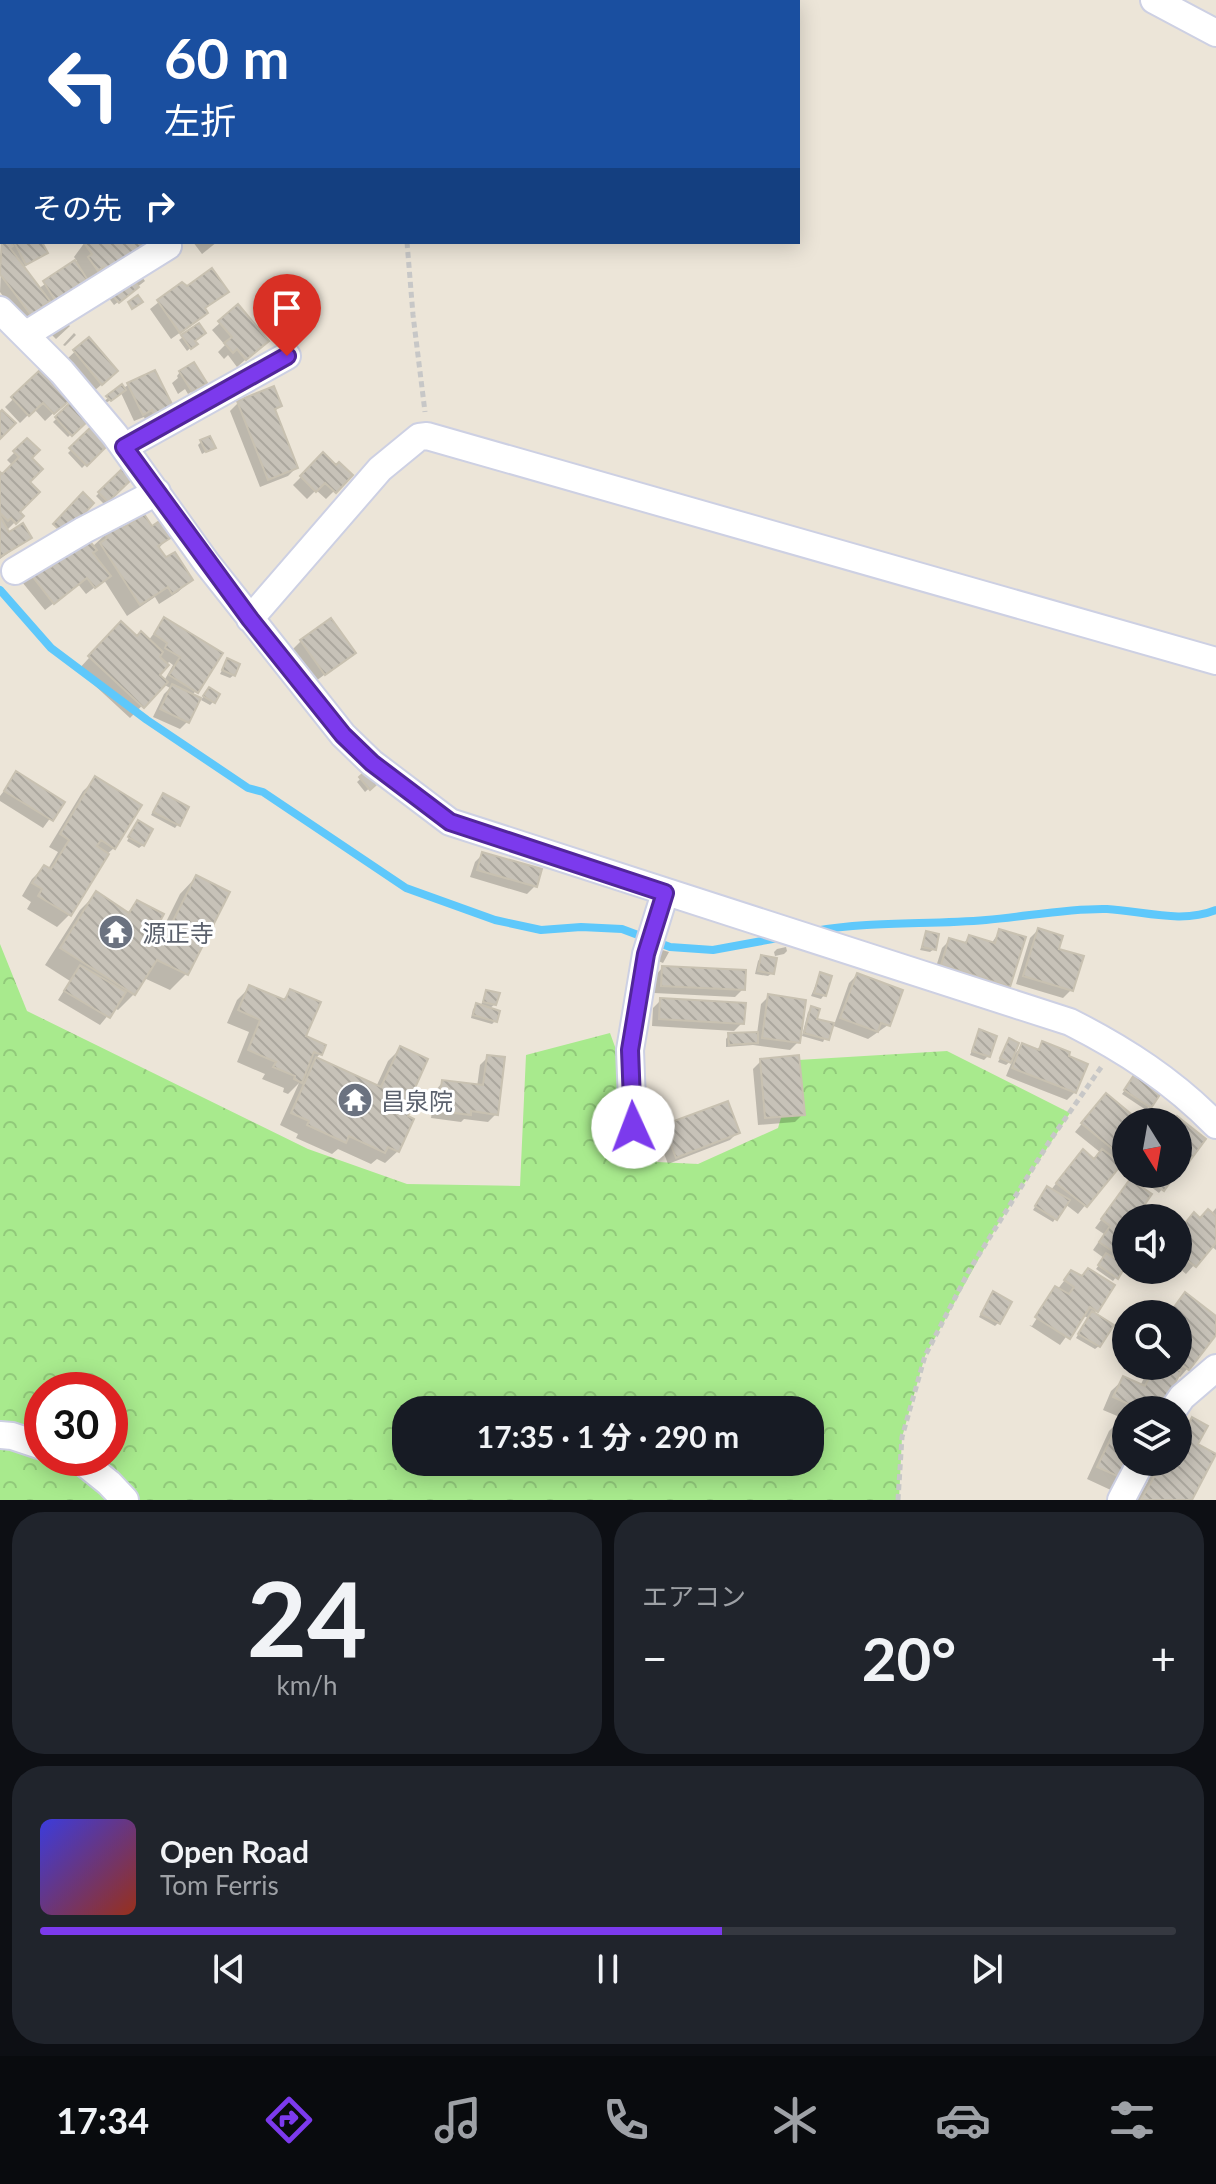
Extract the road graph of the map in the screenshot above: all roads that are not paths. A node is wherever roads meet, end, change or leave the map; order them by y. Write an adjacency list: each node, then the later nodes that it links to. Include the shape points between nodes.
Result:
1 (1154, 0): 2 (street)
2 (1216, 33)
3 (168, 246): 5 (street)
4 (0, 310): 5 (street)
5 (25, 335): 7 (street)
6 (287, 356): 7 (street)
7 (124, 447): 8 (street)
8 (157, 492): 9 (street); 10 (street)
9 (15, 571)
10 (250, 619): 11 (street, via 380,469 427,436); 12 (street, via 343,735 450,822)
11 (1216, 661)
12 (665, 893): 13 (street, via 1070,1022 1149,1066); 14 (street, via 646,954 630,1050)
13 (1216, 1125)
14 (633, 1127)
15 (1216, 1368): 16 (street)
16 (1183, 1396)
17 (0, 1435): 18 (street)
18 (24, 1440)
19 (100, 1476): 21 (street)
20 (1134, 1476): 22 (street)
21 (125, 1500)
22 (1121, 1500)

